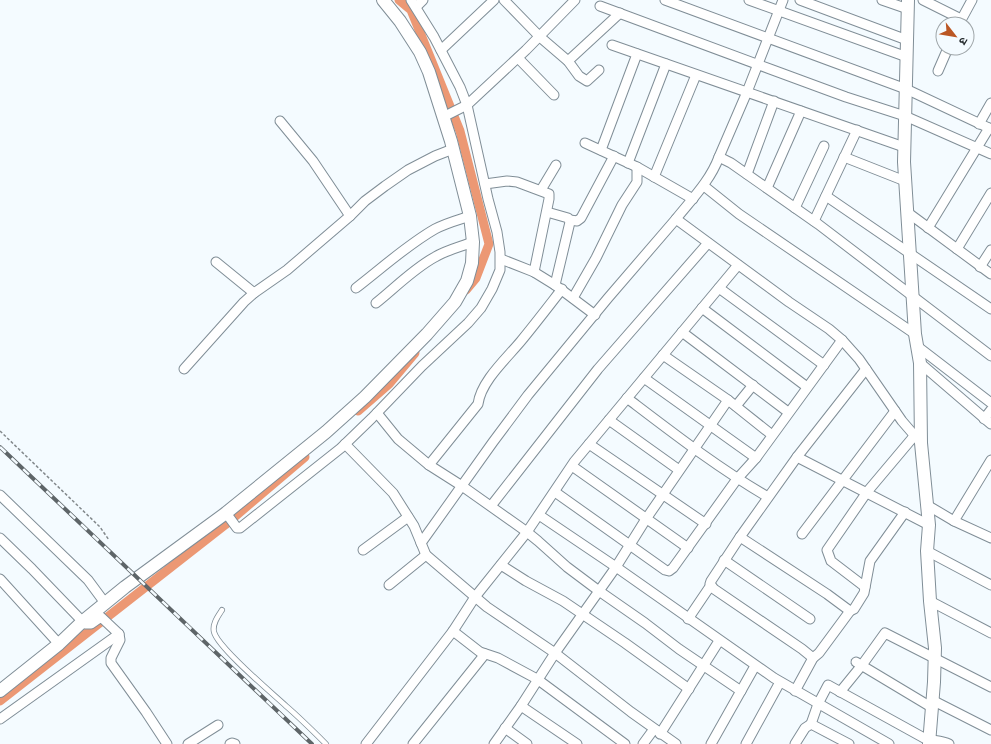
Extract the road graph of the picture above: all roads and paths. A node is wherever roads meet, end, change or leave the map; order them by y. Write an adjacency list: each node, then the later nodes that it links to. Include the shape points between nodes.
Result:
1 (383, 0): 42 (street, via 420,52)
2 (423, 0): 13 (street)
3 (494, 0): 24 (street)
4 (504, 0): 20 (street)
5 (575, 0): 20 (street)
6 (665, 0): 21 (street)
7 (749, 0): 16 (street)
8 (783, 0): 16 (street)
9 (800, 0): 22 (street)
10 (882, 0): 14 (street)
11 (923, 0): 18 (street)
12 (972, 0): 19 (street)
13 (413, 4): 24 (street)
14 (908, 4): 22 (street)
15 (600, 6): 17 (street)
16 (780, 12): 21 (street); 27 (street)
17 (620, 13): 29 (street); 31 (street)
18 (950, 16)
19 (963, 16)
20 (540, 37): 28 (street); 29 (street)
21 (768, 38): 31 (street); 35 (street)
22 (907, 40): 27 (street)
23 (612, 45): 25 (street)
24 (441, 50): 40 (street, via 460,87)
25 (637, 54): 30 (street); 53 (street)
26 (945, 56): 33 (street)
27 (907, 57): 35 (street)
28 (518, 58): 37 (street); 40 (street)
29 (568, 61): 32 (street, via 579,76 587,81)
30 (666, 64): 34 (street); 59 (street)
31 (758, 65): 36 (street); 43 (street)
32 (599, 70)
33 (938, 71)
34 (696, 75): 36 (street); 61 (street)
35 (906, 89): 43 (street); 45 (street)
36 (747, 92): 38 (street); 56 (street)
37 (554, 95)
38 (774, 101): 41 (street); 60 (street)
39 (991, 103): 45 (street)
40 (464, 107): 42 (street); 63 (street)
41 (802, 111): 47 (street); 65 (street)
42 (446, 115): 52 (street)
43 (905, 116): 50 (street); 51 (street)
44 (280, 121): 73 (street)
45 (979, 124): 46 (street)
46 (990, 129): 51 (street)
47 (857, 130): 50 (street); 57 (street)
48 (585, 143): 53 (street)
49 (824, 146): 70 (street)
50 (904, 147): 62 (street)
51 (977, 147): 54 (street); 78 (street)
52 (453, 149): 73 (street, via 408,170 365,201); 74 (street)
53 (601, 150): 55 (street)
54 (991, 154)
55 (614, 156): 59 (street); 76 (street, via 581,218 577,221)
56 (719, 157): 60 (street); 64 (street)
57 (844, 157): 62 (street); 68 (street)
58 (556, 165): 66 (street)
59 (632, 165): 61 (street); 95 (street, via 637,182 622,205)
60 (747, 174): 65 (street)
61 (654, 177): 69 (street)
62 (905, 181): 72 (street)
63 (485, 184): 66 (street, via 517,182); 84 (street)
64 (704, 186): 69 (street); 101 (street, via 739,214)
65 (767, 188): 70 (street)
66 (540, 190): 71 (street, via 550,196)
67 (991, 193): 81 (street)
68 (826, 196): 77 (street); 83 (street)
69 (693, 199): 75 (street)
70 (795, 208): 77 (street)
71 (547, 212): 76 (street, via 565,216); 88 (street)
72 (907, 212): 78 (street); 83 (street)
73 (350, 216): 93 (street, via 287,270)
74 (470, 216): 79 (street); 91 (street, via 435,229)
75 (676, 219): 80 (street); 99 (street)
76 (570, 220): 90 (street)
77 (814, 221): 94 (street)
78 (928, 228): 81 (street)
79 (473, 242): 96 (street, via 447,251 422,265); 147 (street, via 472,263 467,281 454,302 427,334 365,397)
80 (708, 243): 86 (street); 145 (street, via 598,369)
81 (957, 249): 87 (street)
82 (991, 250): 87 (street)
83 (910, 254): 94 (street); 98 (street)
84 (501, 259): 88 (street); 120 (street, via 497,280 481,308)
85 (216, 262): 93 (street)
86 (738, 264): 92 (street); 102 (street)
87 (980, 267): 89 (street)
88 (534, 272): 90 (street)
89 (991, 274)
90 (558, 287): 95 (street); 133 (street, via 526,335 484,385 478,404)
91 (356, 288)
92 (719, 288): 97 (street); 107 (street)
93 (254, 293): 108 (street)
94 (913, 295): 101 (street); 105 (street)
95 (573, 298): 99 (street)
96 (376, 303)
97 (702, 308): 100 (street); 112 (street)
98 (991, 309)
99 (596, 315): 138 (street, via 528,396)
100 (682, 332): 104 (street); 111 (street)
101 (915, 334): 103 (street)
102 (842, 340): 107 (street); 109 (street)
103 (917, 346): 106 (street); 115 (street)
104 (663, 355): 110 (street); 114 (street)
105 (991, 356)
106 (920, 363): 122 (street); 126 (street)
107 (824, 365): 112 (street)
108 (184, 369)
109 (866, 369): 118 (street); 130 (street)
110 (644, 378): 113 (street); 123 (street)
111 (752, 385): 116 (street); 119 (street)
112 (807, 387): 119 (street)
113 (627, 398): 121 (street); 129 (street)
114 (728, 400): 116 (street); 123 (street)
115 (991, 403)
116 (736, 406): 125 (street)
117 (991, 410): 122 (street)
118 (895, 411): 126 (street); 137 (street)
119 (788, 412): 125 (street)
120 (377, 413): 127 (street); 133 (street, via 398,439)
121 (609, 420): 128 (street); 135 (street)
122 (988, 422)
123 (710, 426): 129 (street); 131 (street)
124 (0, 431): 159 (path, via 100,527)
125 (772, 434): 131 (street)
126 (918, 439): 140 (street); 144 (street)
127 (345, 444): 147 (street, via 240,528 236,527); 149 (street, via 393,493)
128 (589, 444): 134 (street); 142 (street)
129 (694, 449): 135 (street); 136 (street)
130 (797, 457): 137 (street); 143 (street)
131 (756, 458): 136 (street)
132 (991, 460): 151 (street)
133 (429, 465): 138 (street)
134 (572, 466): 139 (street); 150 (street)
135 (679, 470): 142 (street)
136 (737, 479): 143 (street); 152 (street)
137 (843, 480): 140 (street); 155 (street)
138 (462, 486): 145 (street); 160 (street)
139 (554, 492): 148 (street); 161 (street)
140 (867, 492): 146 (street); 173 (street, via 828,550 831,561)
141 (0, 495): 177 (street, via 88,580)
142 (662, 495): 150 (street); 152 (street)
143 (768, 497): 156 (street)
144 (928, 505): 151 (street); 153 (street)
145 (491, 506): 154 (street)
146 (905, 512): 153 (street); 173 (street, via 870,561)
147 (228, 515): 177 (street, via 136,578)
148 (539, 515): 154 (street); 168 (street)
149 (408, 517): 160 (street); 163 (street)
150 (646, 519): 161 (street); 162 (street)
151 (954, 520): 158 (street)
152 (706, 524): 162 (street)
153 (929, 524): 164 (street)
154 (527, 532): 167 (street); 174 (street)
155 (802, 534)
156 (740, 537): 166 (street); 179 (street)
157 (0, 538): 183 (street)
158 (991, 538)
159 (110, 540)
160 (421, 543): 165 (street)
161 (629, 545): 162 (street, via 669,571); 168 (street)
162 (688, 548)
163 (363, 550)
164 (927, 551): 170 (street); 176 (street)
165 (426, 555): 171 (street); 175 (street)
166 (724, 560): 172 (street, via 710,581); 182 (street)
167 (501, 565): 175 (street); 180 (street)
168 (616, 567): 174 (street); 181 (street)
169 (0, 579): 188 (street)
170 (990, 582)
171 (389, 585)
172 (711, 585): 181 (street); 191 (street)
173 (865, 587): 179 (street, via 854,609)
174 (599, 591): 180 (street); 194 (street)
175 (475, 597): 184 (street); 189 (street, via 487,608)
176 (930, 601): 185 (street); 192 (street)
177 (105, 603): 183 (street)
178 (222, 610): 218 (lane, via 214,630 218,640 252,676)
179 (850, 611): 191 (street)
180 (583, 614): 189 (street); 199 (street)
181 (688, 619): 187 (street)
182 (810, 619)
183 (82, 622): 186 (street, via 88,625 102,618); 188 (street)
184 (453, 631): 190 (street); 219 (street)
185 (991, 633)
186 (119, 634): 207 (street); 214 (street, via 120,640 111,663)
187 (719, 641): 194 (street); 195 (street)
188 (59, 644): 200 (street)
189 (555, 653): 196 (street); 212 (street)
190 (485, 654): 196 (street, via 498,658); 220 (street)
191 (813, 658): 202 (street)
192 (935, 659): 193 (street, via 885,633); 198 (street); 205 (street)
193 (859, 663): 203 (street); 205 (street)
194 (704, 666): 199 (street); 201 (street)
195 (755, 666): 197 (street); 201 (street)
196 (537, 679): 206 (street); 224 (street)
197 (780, 682): 202 (street); 228 (street)
198 (991, 687)
199 (689, 689): 212 (street)
200 (0, 691)
201 (741, 691): 227 (street)
202 (796, 691): 204 (street)
203 (840, 692): 204 (street, via 828,685); 213 (street)
204 (818, 704): 208 (street); 231 (street)
205 (932, 704): 211 (street); 213 (street)
206 (521, 706): 210 (street); 223 (street)
207 (0, 719)
208 (811, 724): 229 (street, via 805,728); 230 (street)
209 (218, 725): 215 (street)
210 (505, 728): 221 (street); 222 (street)
211 (991, 730)
212 (657, 731): 225 (street); 226 (street)
213 (929, 742): 232 (street, via 938,740)
214 (167, 744)
215 (188, 744)
216 (230, 744): 217 (street)
217 (235, 744)
218 (326, 744)
219 (366, 744)
220 (413, 744)
221 (494, 744)
222 (528, 744)
223 (577, 744)
224 (625, 744)
225 (643, 744)
226 (676, 744)
227 (711, 744)
228 (746, 744)
229 (795, 744)
230 (849, 744)
231 (889, 744)
232 (949, 744)

